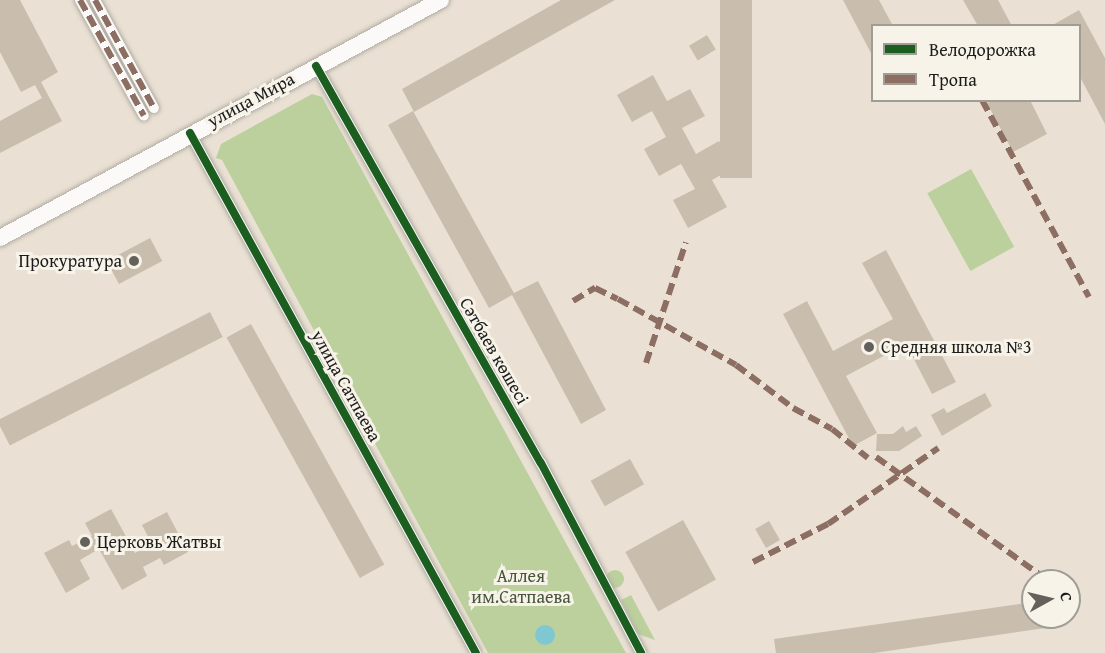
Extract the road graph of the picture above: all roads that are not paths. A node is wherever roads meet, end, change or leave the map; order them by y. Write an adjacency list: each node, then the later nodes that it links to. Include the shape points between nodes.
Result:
1 (80, 0): 6 (street)
2 (95, 0): 5 (street)
3 (441, 0): 4 (street, улица Мира)
4 (316, 66): 7 (street, улица Мира); 10 (street, Сәтбаев көшесі, via 541,463)
5 (154, 108)
6 (144, 116)
7 (190, 133): 8 (street, улица Мира); 9 (street, улица Сатпаева)
8 (0, 238)
9 (476, 653)
10 (641, 653)

